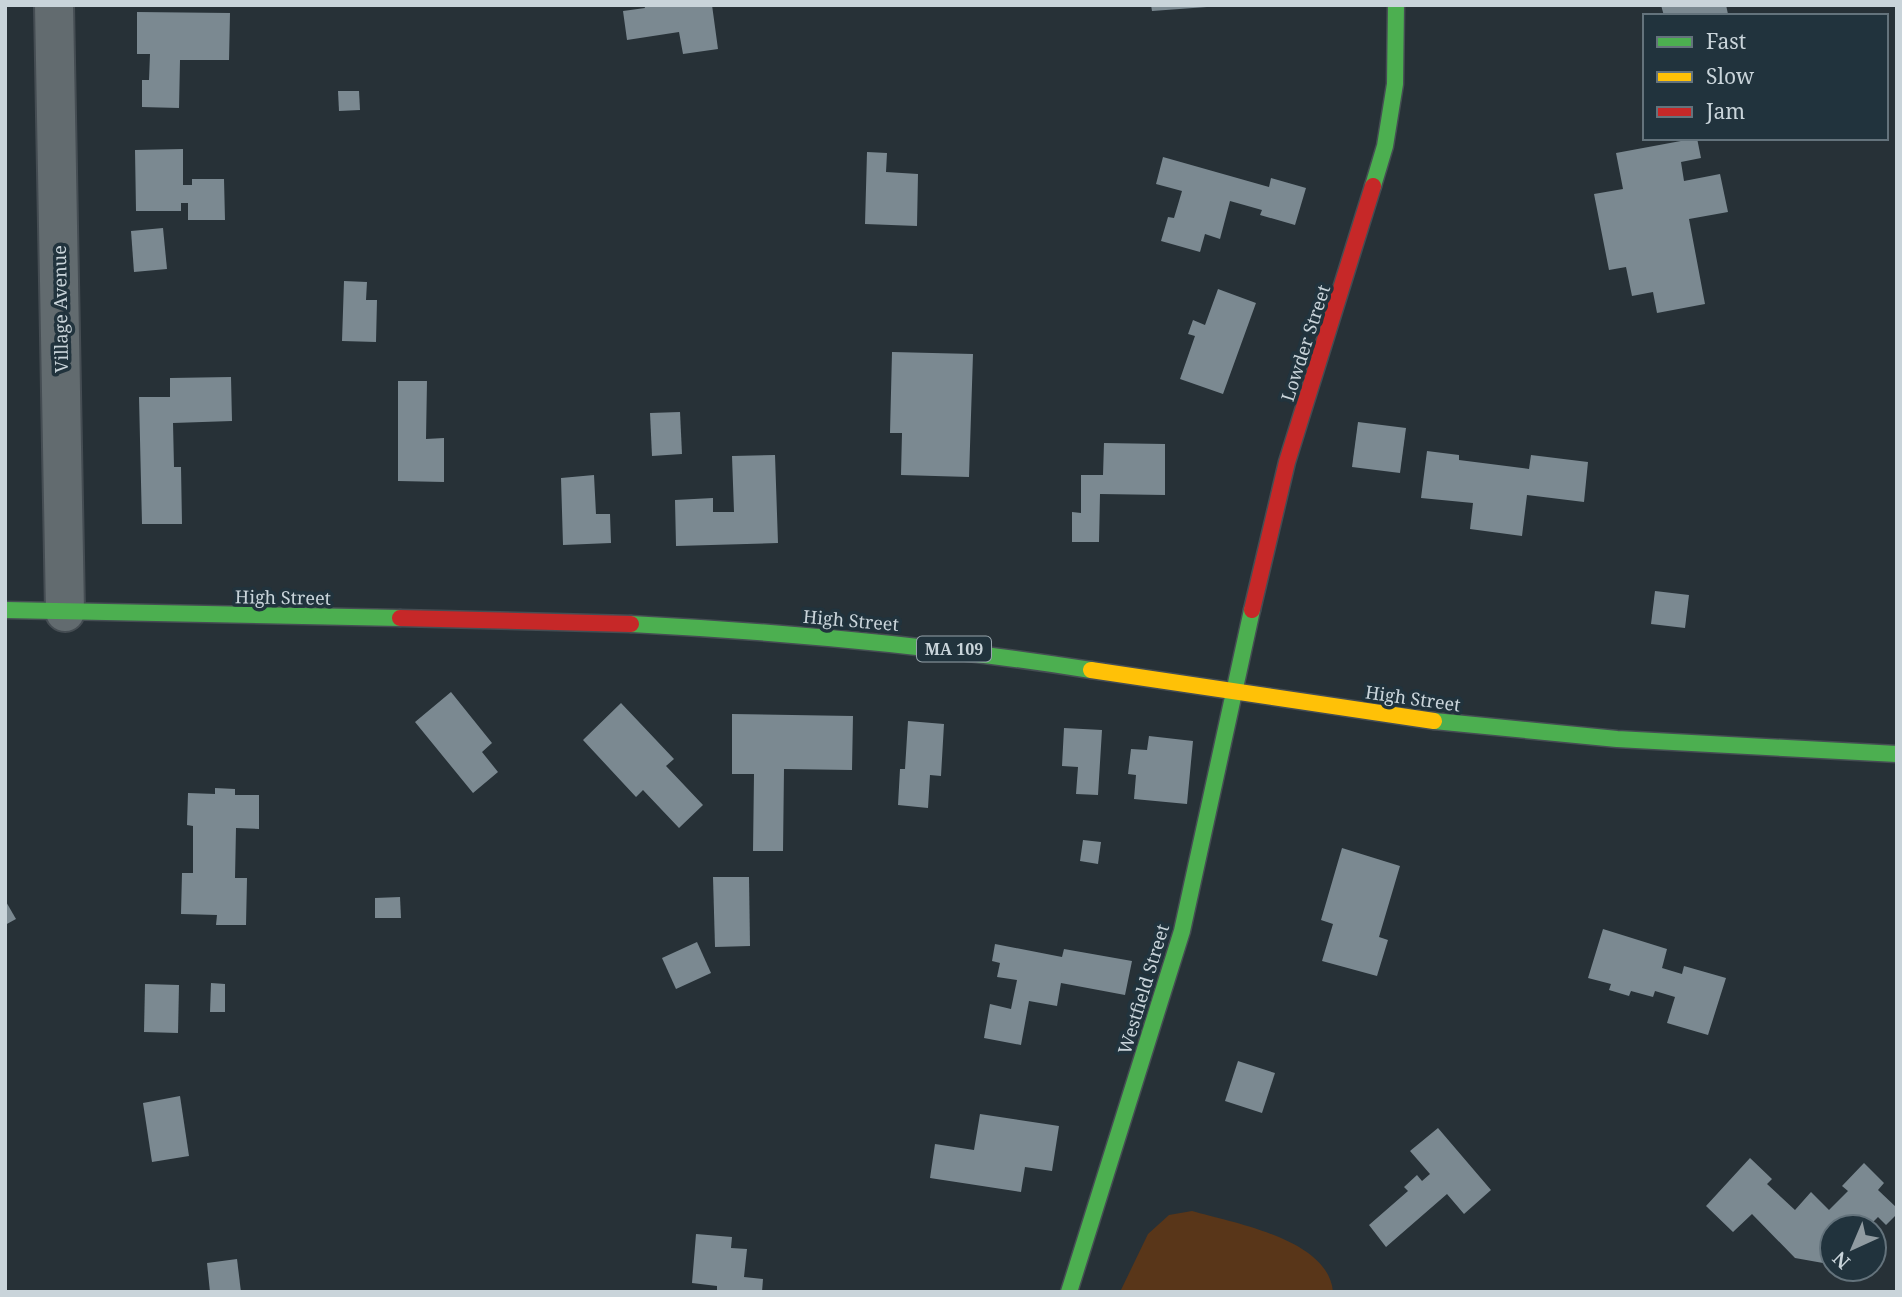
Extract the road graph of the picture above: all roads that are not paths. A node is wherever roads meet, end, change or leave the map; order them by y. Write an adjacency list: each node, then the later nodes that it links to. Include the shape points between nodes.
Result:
1 (54, 5): 4 (street, Village Avenue)
2 (1396, 5): 5 (main road, Lowder Street, via 1395,84 1385,146 1287,462)
3 (5, 610): 4 (main road, High Street / MA 109)
4 (65, 612): 5 (main road, High Street / MA 109, via 540,620 764,632 1007,656)
5 (1234, 691): 6 (main road, High Street / MA 109, via 1550,734); 7 (main road, Westfield Street, via 1182,932)
6 (1897, 754)
7 (1069, 1292)

